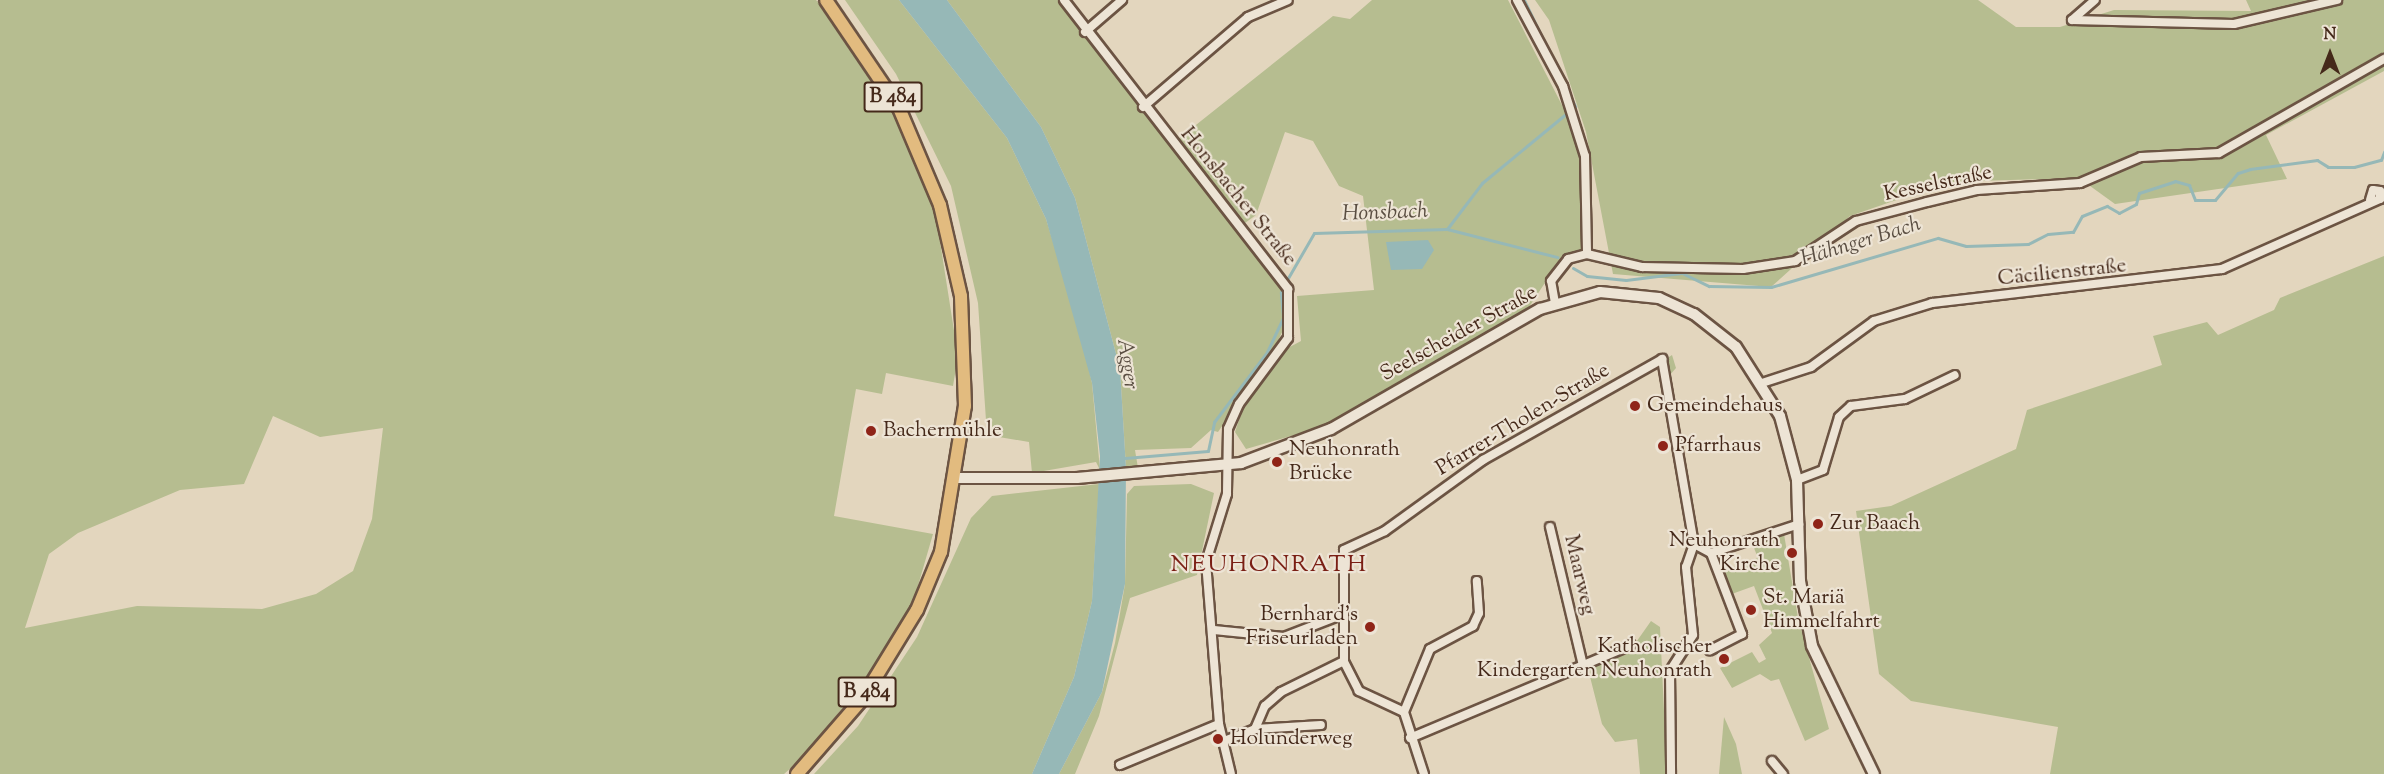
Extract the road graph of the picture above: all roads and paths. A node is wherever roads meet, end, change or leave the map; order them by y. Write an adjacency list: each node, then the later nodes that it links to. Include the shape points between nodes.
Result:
1 (826, 0): 17 (main road, B 484, via 899,108 951,247 965,350)
2 (1064, 0): 8 (street, Honsbacher Straße)
3 (1122, 0): 8 (street)
4 (1288, 0): 10 (street, via 1248,16)
5 (1517, 0): 12 (street, via 1563,86 1586,156)
6 (2095, 0): 7 (street, via 2072,20 2234,24)
7 (2337, 0)
8 (1085, 32): 10 (street, Honsbacher Straße)
9 (2384, 59): 12 (street, Kesselstraße, via 2219,153 2152,155 2080,183 1977,190 1927,202 1856,221 1795,261 1743,269 1642,267)
10 (1143, 107): 16 (street, Honsbacher Straße, via 1288,289 1288,338 1232,417)
11 (2370, 200): 15 (street, Cäcilienstraße, via 2222,269 1932,303 1874,321 1811,367)
12 (1587, 254): 13 (street, via 1568,259 1551,281)
13 (1555, 303): 15 (street, Seelscheider Straße, via 1625,291 1672,304 1719,332); 16 (street, Seelscheider Straße, via 1325,432)
14 (1955, 375): 18 (street, via 1905,399 1851,406 1839,417 1823,470)
15 (1762, 383): 18 (street, Seelscheider Straße, via 1783,425)
16 (1227, 466): 17 (street, Seelscheider Straße, via 1077,478); 25 (street, Honsbacher Straße, via 1227,494 1206,562)
17 (957, 478): 38 (main road, B 484, via 941,552 917,610 863,698)
18 (1797, 480): 19 (street, Seelscheider Straße)
19 (1799, 525): 22 (street); 43 (street, Seelscheider Straße, via 1800,581 1812,646)
20 (1550, 527): 29 (street, Maarweg)
21 (1694, 544): 22 (street); 24 (street, Pfarrer-Tholen-Straße, via 1662,359 1483,460 1385,531 1344,550); 41 (street, via 1686,567 1693,635 1670,671)
22 (1711, 553): 27 (street, via 1742,634)
23 (1477, 581): 30 (street, via 1479,613 1473,626 1430,650)
24 (1341, 615): 25 (street, via 1284,637); 28 (street)
25 (1214, 630): 31 (street, Honsbacher Straße)
26 (1631, 645): 29 (street)
27 (1710, 650)
28 (1344, 661): 30 (street, via 1359,690); 33 (street, via 1281,692 1265,706)
29 (1584, 665): 34 (street)
30 (1404, 712): 34 (street)
31 (1220, 724): 35 (street, Honsbacher Straße); 37 (street)
32 (1321, 725): 33 (street)
33 (1256, 729): 35 (street)
34 (1410, 738): 40 (street)
35 (1224, 741): 39 (street, Honsbacher Straße)
36 (1772, 761): 42 (street)
37 (1120, 765)
38 (797, 774)
39 (1231, 774)
40 (1424, 774)
41 (1671, 774)
42 (1783, 774)
43 (1874, 774)

